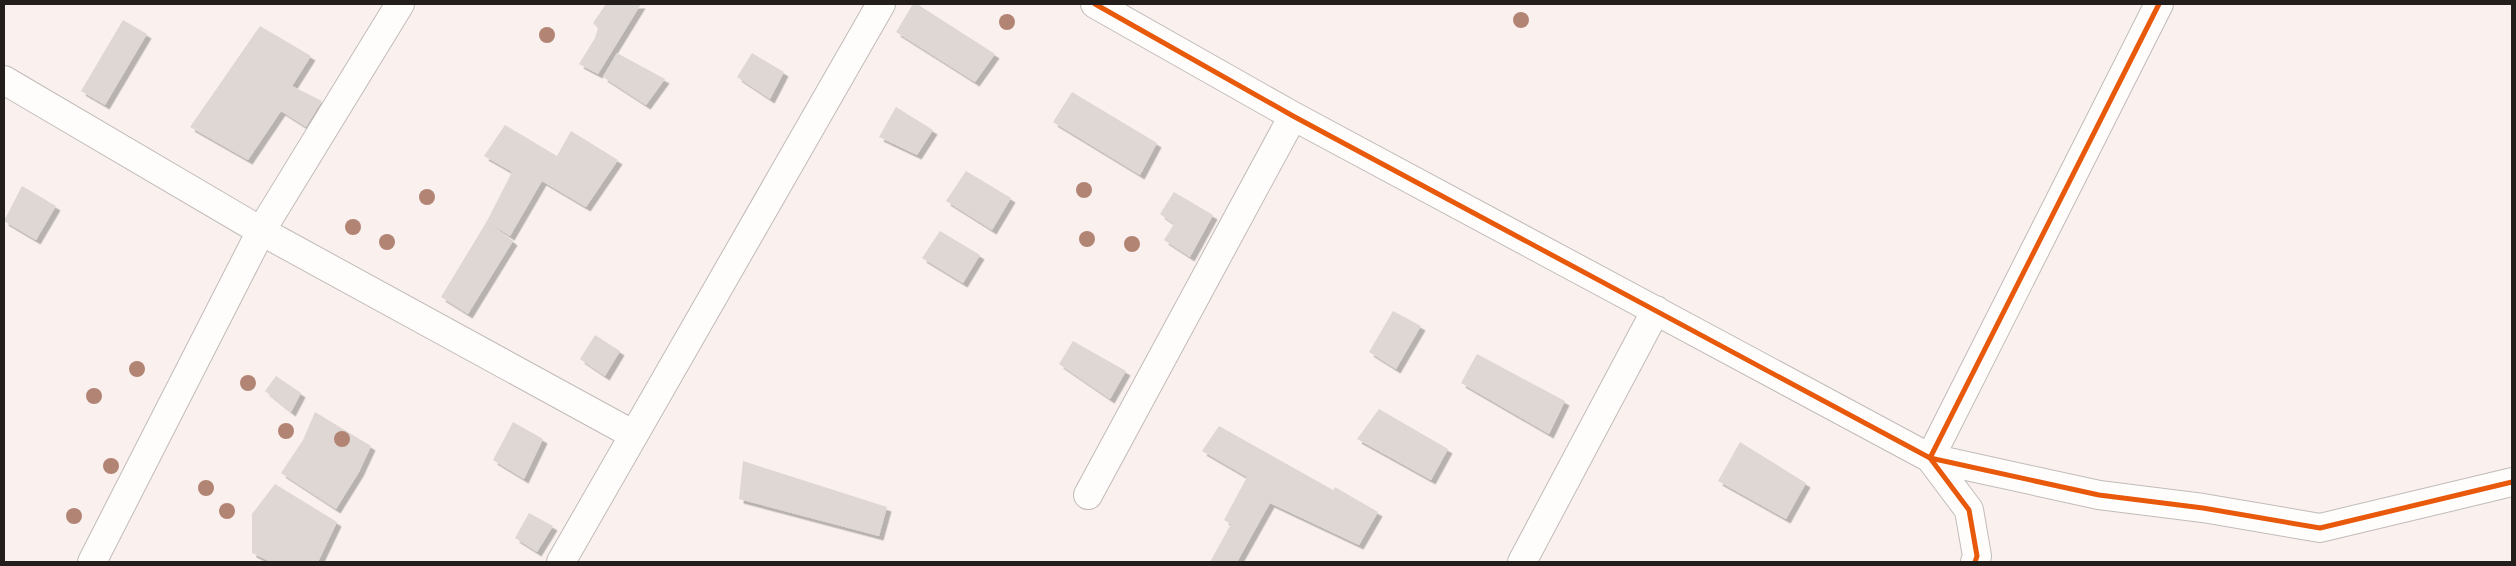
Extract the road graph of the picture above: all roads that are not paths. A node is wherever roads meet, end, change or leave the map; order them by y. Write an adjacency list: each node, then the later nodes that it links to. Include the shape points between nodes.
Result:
1 (400, 4): 7 (street)
2 (881, 4): 9 (street)
3 (1095, 4): 6 (street)
4 (2159, 4): 10 (street)
5 (4, 80): 7 (street)
6 (1293, 116): 8 (street); 12 (street)
7 (261, 231): 9 (street); 13 (street)
8 (1656, 310): 10 (street); 15 (street)
9 (634, 436): 14 (street)
10 (1930, 458): 11 (street, via 2099,495 2320,528); 16 (street, via 1969,510 1977,556)
11 (2512, 482)
12 (1088, 495)
13 (92, 562)
14 (561, 562)
15 (1522, 562)
16 (1975, 562)

